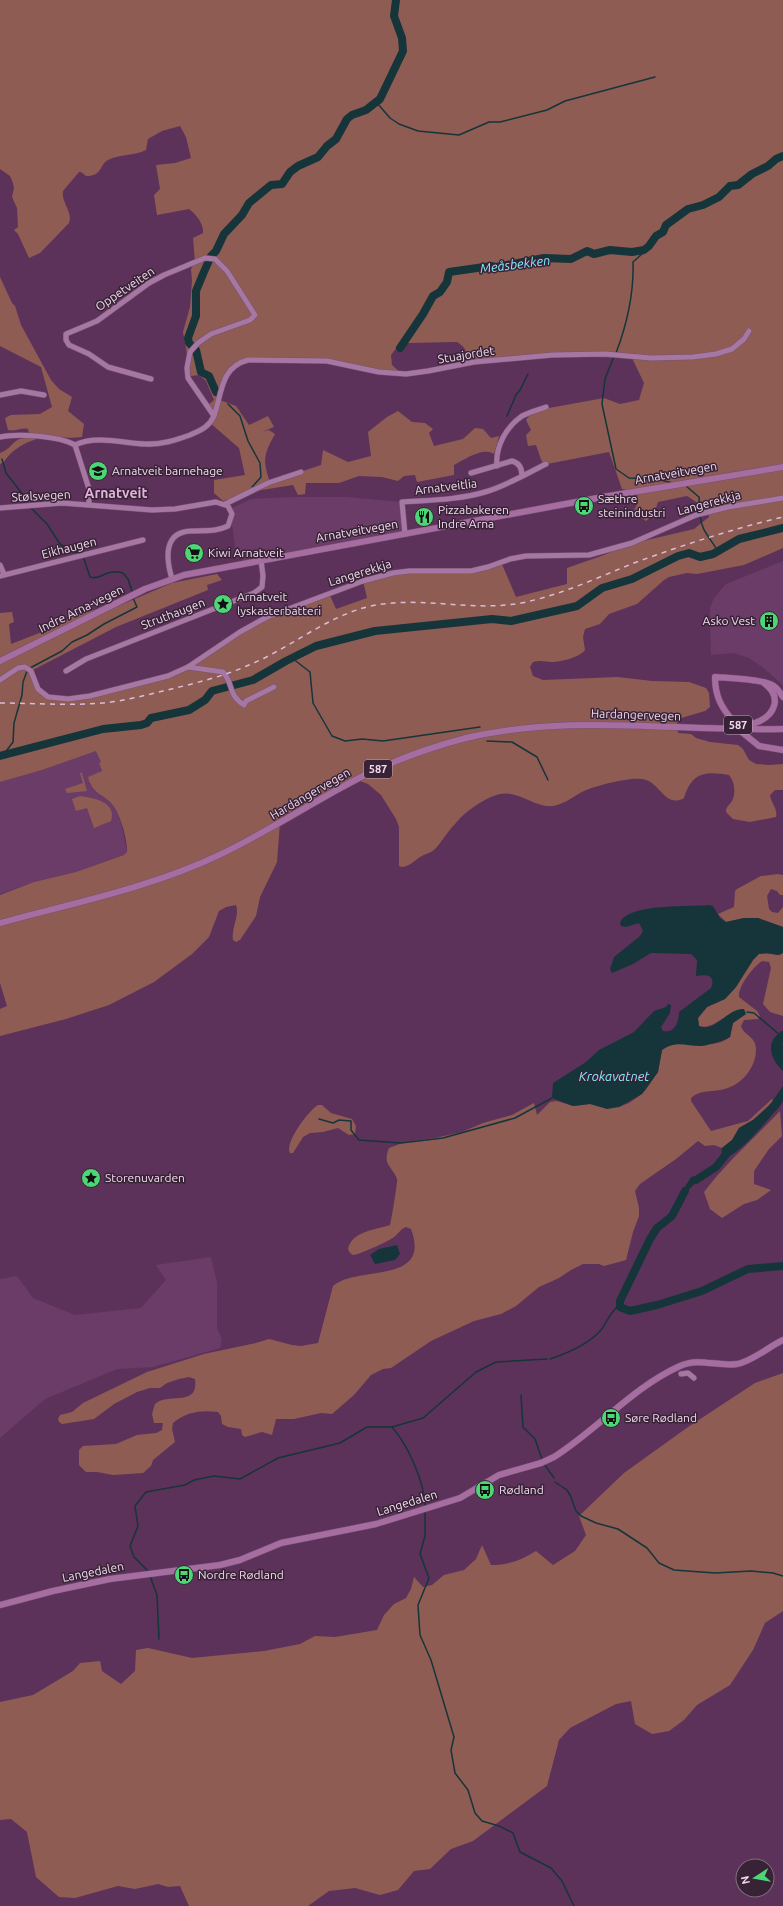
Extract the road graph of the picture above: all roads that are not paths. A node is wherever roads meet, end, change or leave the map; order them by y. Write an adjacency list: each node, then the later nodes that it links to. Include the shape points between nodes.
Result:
1 (749, 331): 6 (street, Stuajordet, via 732,349 693,358 605,354 552,355 474,362 406,374 379,372 327,361 248,360 236,365 225,377)
2 (151, 379): 6 (street, Oppetveiten, via 108,367 83,350 69,345 66,334 97,320 156,278 210,258 219,262 256,315 250,320 211,334 190,352 188,378)
3 (0, 395): 4 (street, via 21,391)
4 (44, 395)
5 (546, 407): 10 (street, via 522,417 504,435 500,443)
6 (214, 416): 8 (street, via 206,428 167,442 146,444 87,441)
7 (0, 438): 8 (street, via 13,436 57,439)
8 (75, 446): 16 (street, via 89,489)
9 (546, 464): 14 (street, Arnatveitlia)
10 (498, 466): 13 (street, Arnatveitlia); 14 (street, Arnatveitlia, via 516,462)
11 (783, 467): 19 (main road, Arnatveitvegen)
12 (301, 472): 17 (street, Stølsvegen, via 268,483)
13 (471, 473)
14 (522, 476): 19 (street, Arnatveitlia, via 494,489 472,495 402,502)
15 (783, 498): 26 (street, Langerekkja, via 696,515 632,542 590,555 526,556 471,571 409,571 363,581 267,617)
16 (89, 504): 17 (street, Stølsvegen, via 152,510 175,509 211,502); 18 (street, Stølsvegen)
17 (225, 504): 24 (street, via 232,514 228,526 219,530 187,531 172,541 167,555)
18 (0, 508)
19 (405, 534): 21 (main road, Arnatveitvegen)
20 (143, 540): 23 (street, Eikhaugen)
21 (261, 560): 24 (main road, Arnatveitvegen); 27 (street, Struthaugen, via 262,587 254,593 86,659)
22 (0, 565): 23 (street)
23 (2, 575)
24 (172, 579): 25 (main road, Indre Arna-vegen, via 131,596)
25 (0, 661)
26 (188, 666): 28 (street, Langerekkja, via 160,679 68,699 48,696 41,692 31,671 23,666); 30 (street, via 220,670 225,675 233,696 244,704)
27 (66, 671)
28 (0, 680)
29 (764, 683): 31 (main road, 587, via 773,685); 32 (main road, 587, via 715,677 720,704); 33 (main road, 587, via 772,688 776,699 767,716 758,721 746,724 691,724)
30 (274, 686)
31 (783, 697)
32 (733, 722)
33 (666, 727): 34 (main road, Hardangervegen / 587); 39 (main road, Hardangervegen / 587, via 545,726 498,731 446,743 412,754 369,773 253,839 197,865 138,886)
34 (768, 729): 35 (main road, Hardangervegen / 587); 36 (main road, 587)
35 (783, 729)
36 (783, 732)
37 (744, 733): 38 (main road, 587, via 759,746)
38 (783, 750)
39 (0, 923)
40 (783, 1340): 43 (main road, Langedalen, via 740,1363 701,1361 681,1365 634,1396 554,1457 499,1476 473,1492 443,1504 369,1526 281,1543 227,1564 110,1579)
41 (681, 1374): 42 (street, via 688,1373)
42 (694, 1378)
43 (0, 1605)

